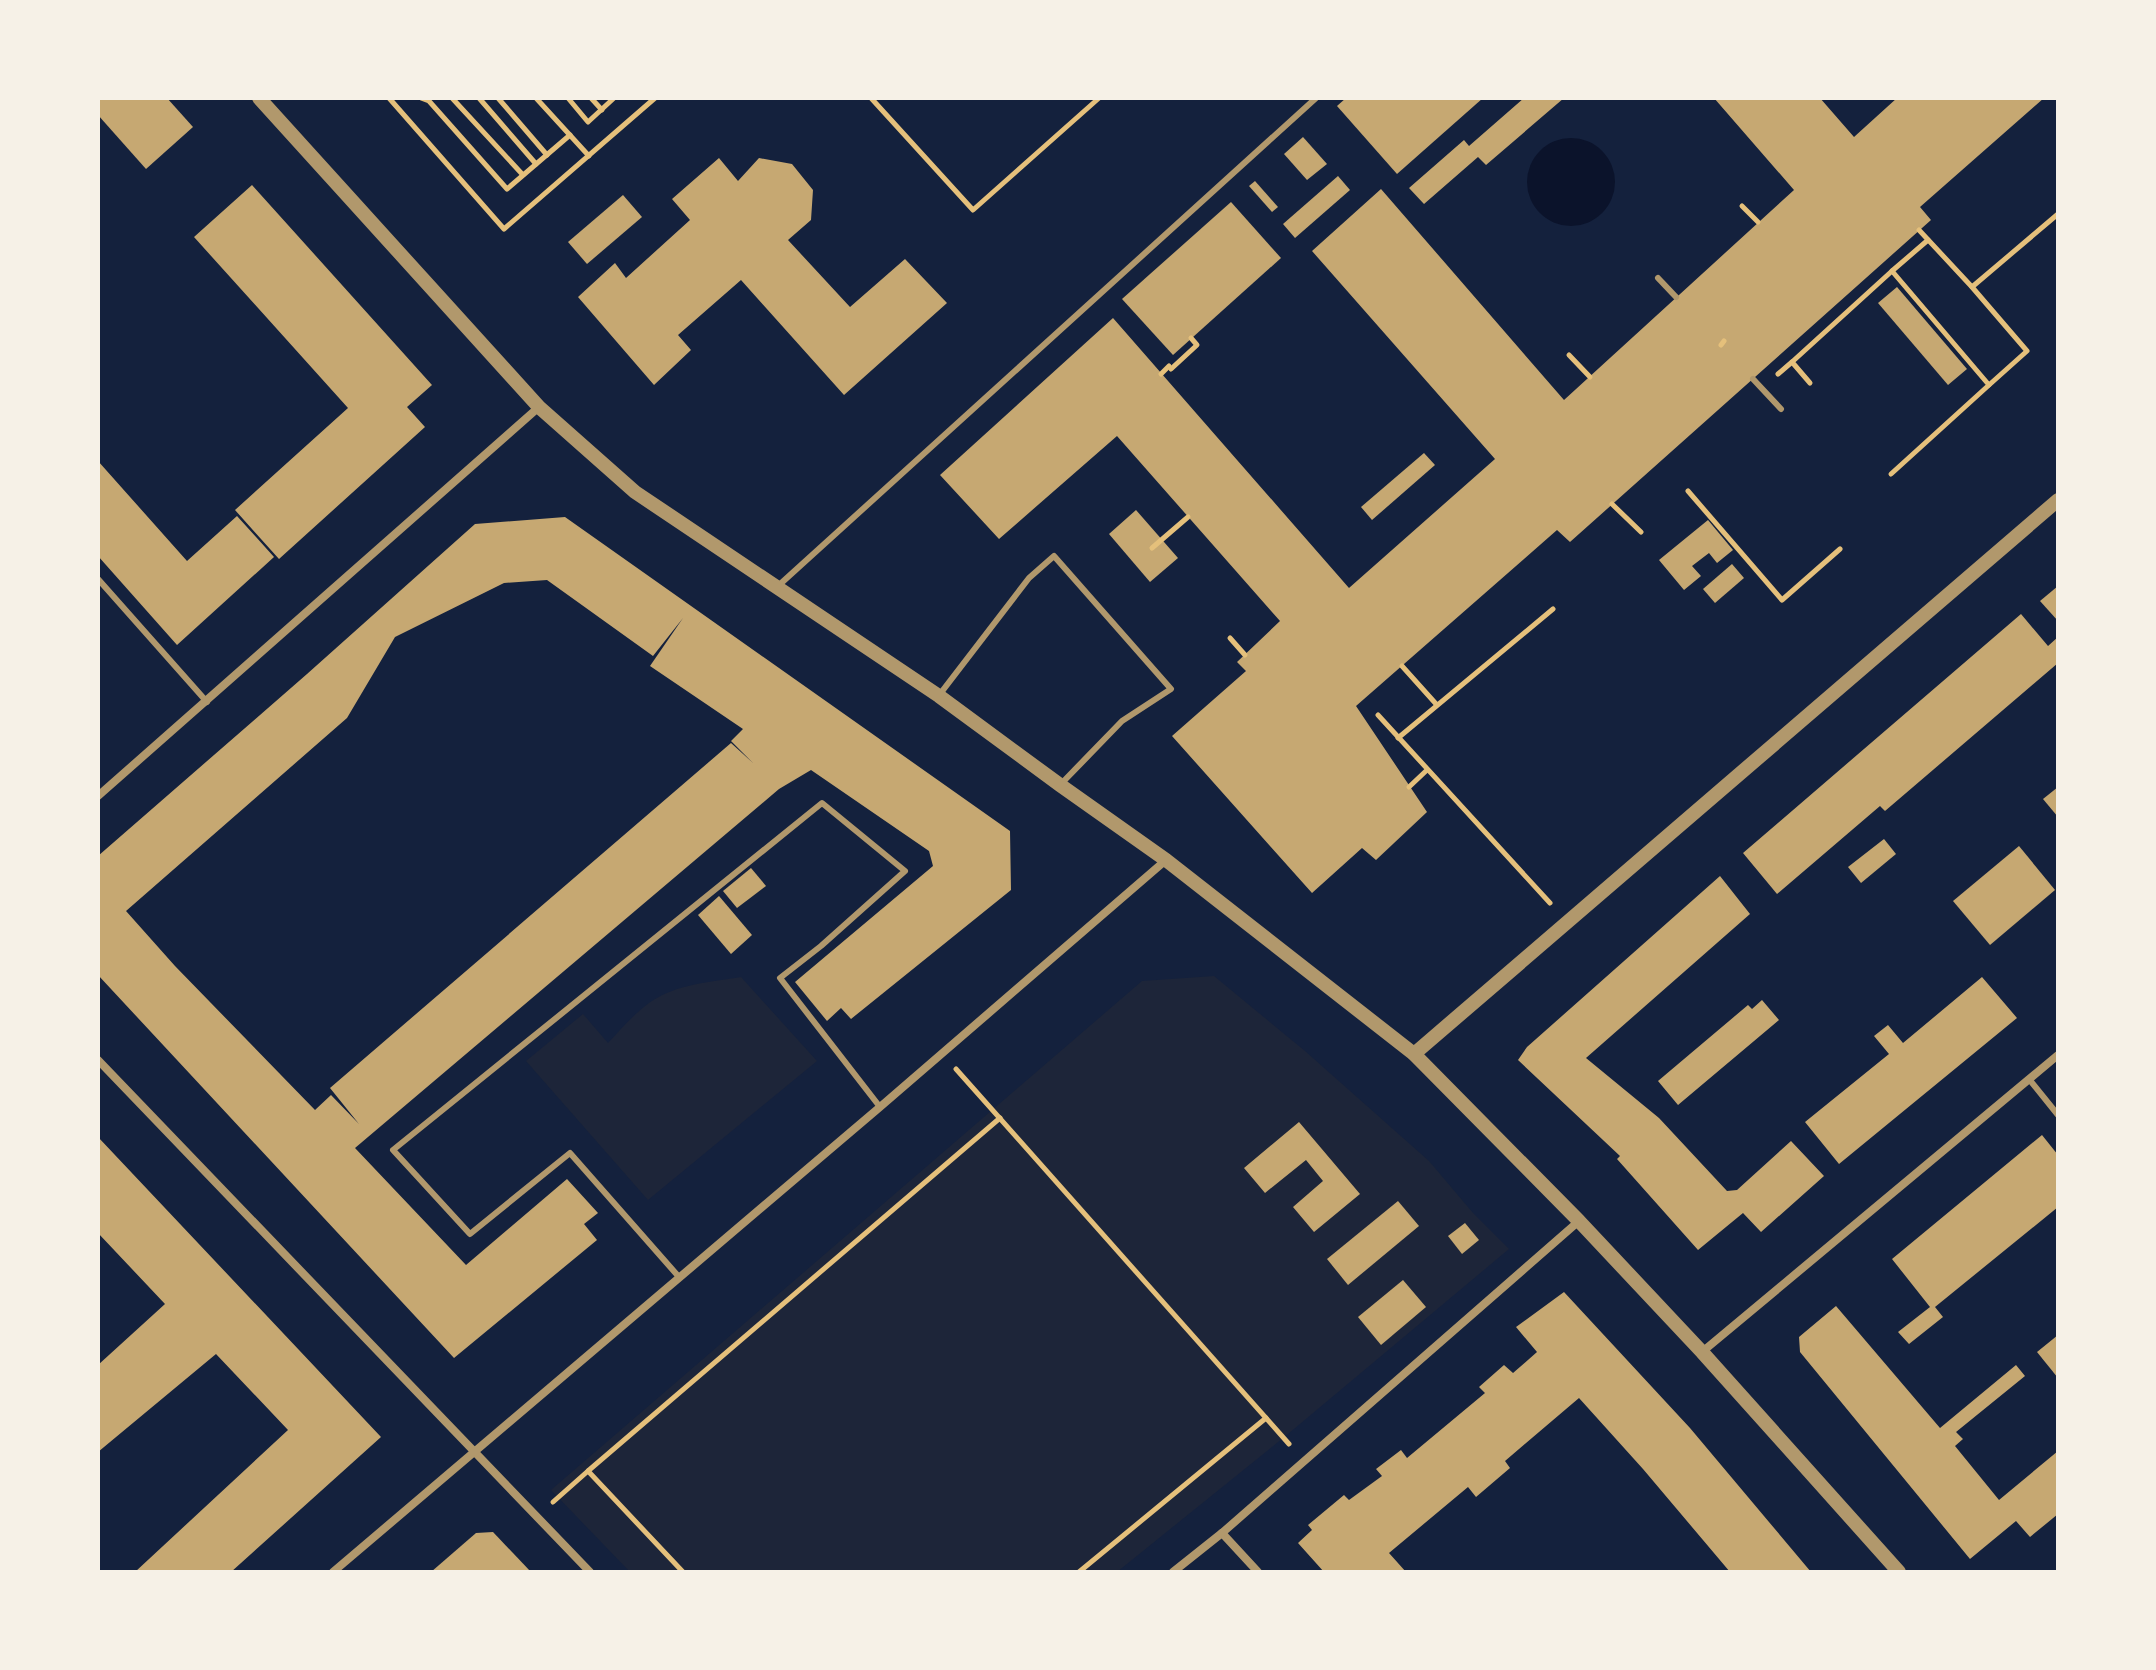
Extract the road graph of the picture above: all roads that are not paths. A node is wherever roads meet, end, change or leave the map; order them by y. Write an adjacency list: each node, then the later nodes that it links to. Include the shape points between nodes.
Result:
1 (259, 98): 6 (street)
2 (1316, 98): 10 (lane)
3 (1658, 278): 4 (lane)
4 (1676, 297)
5 (1753, 379): 7 (lane)
6 (539, 407): 10 (street, via 635,492); 12 (street)
7 (1781, 409)
8 (2058, 500): 16 (street)
9 (98, 579): 12 (lane)
10 (778, 586): 11 (street)
11 (939, 696): 13 (street); 13 (lane, via 1029,578 1054,556 1171,689 1122,721)
12 (207, 702): 14 (street)
13 (1060, 785): 15 (street)
14 (98, 796)
15 (1166, 860): 16 (street); 20 (street)
16 (1414, 1054): 22 (street)
17 (2058, 1055): 19 (street)
18 (98, 1060): 25 (street)
19 (2029, 1079): 21 (lane); 24 (street)
20 (880, 1107): 23 (street); 23 (lane, via 780,978 905,871 822,803 393,1150 470,1234 570,1153)
21 (2058, 1115)
22 (1579, 1221): 24 (street); 26 (street)
23 (679, 1277): 25 (street)
24 (1702, 1352): 31 (street)
25 (474, 1451): 27 (street); 28 (street)
26 (1222, 1533): 29 (street); 30 (street)
27 (333, 1572)
28 (590, 1572)
29 (1173, 1572)
30 (1258, 1572)
31 (1899, 1572)

